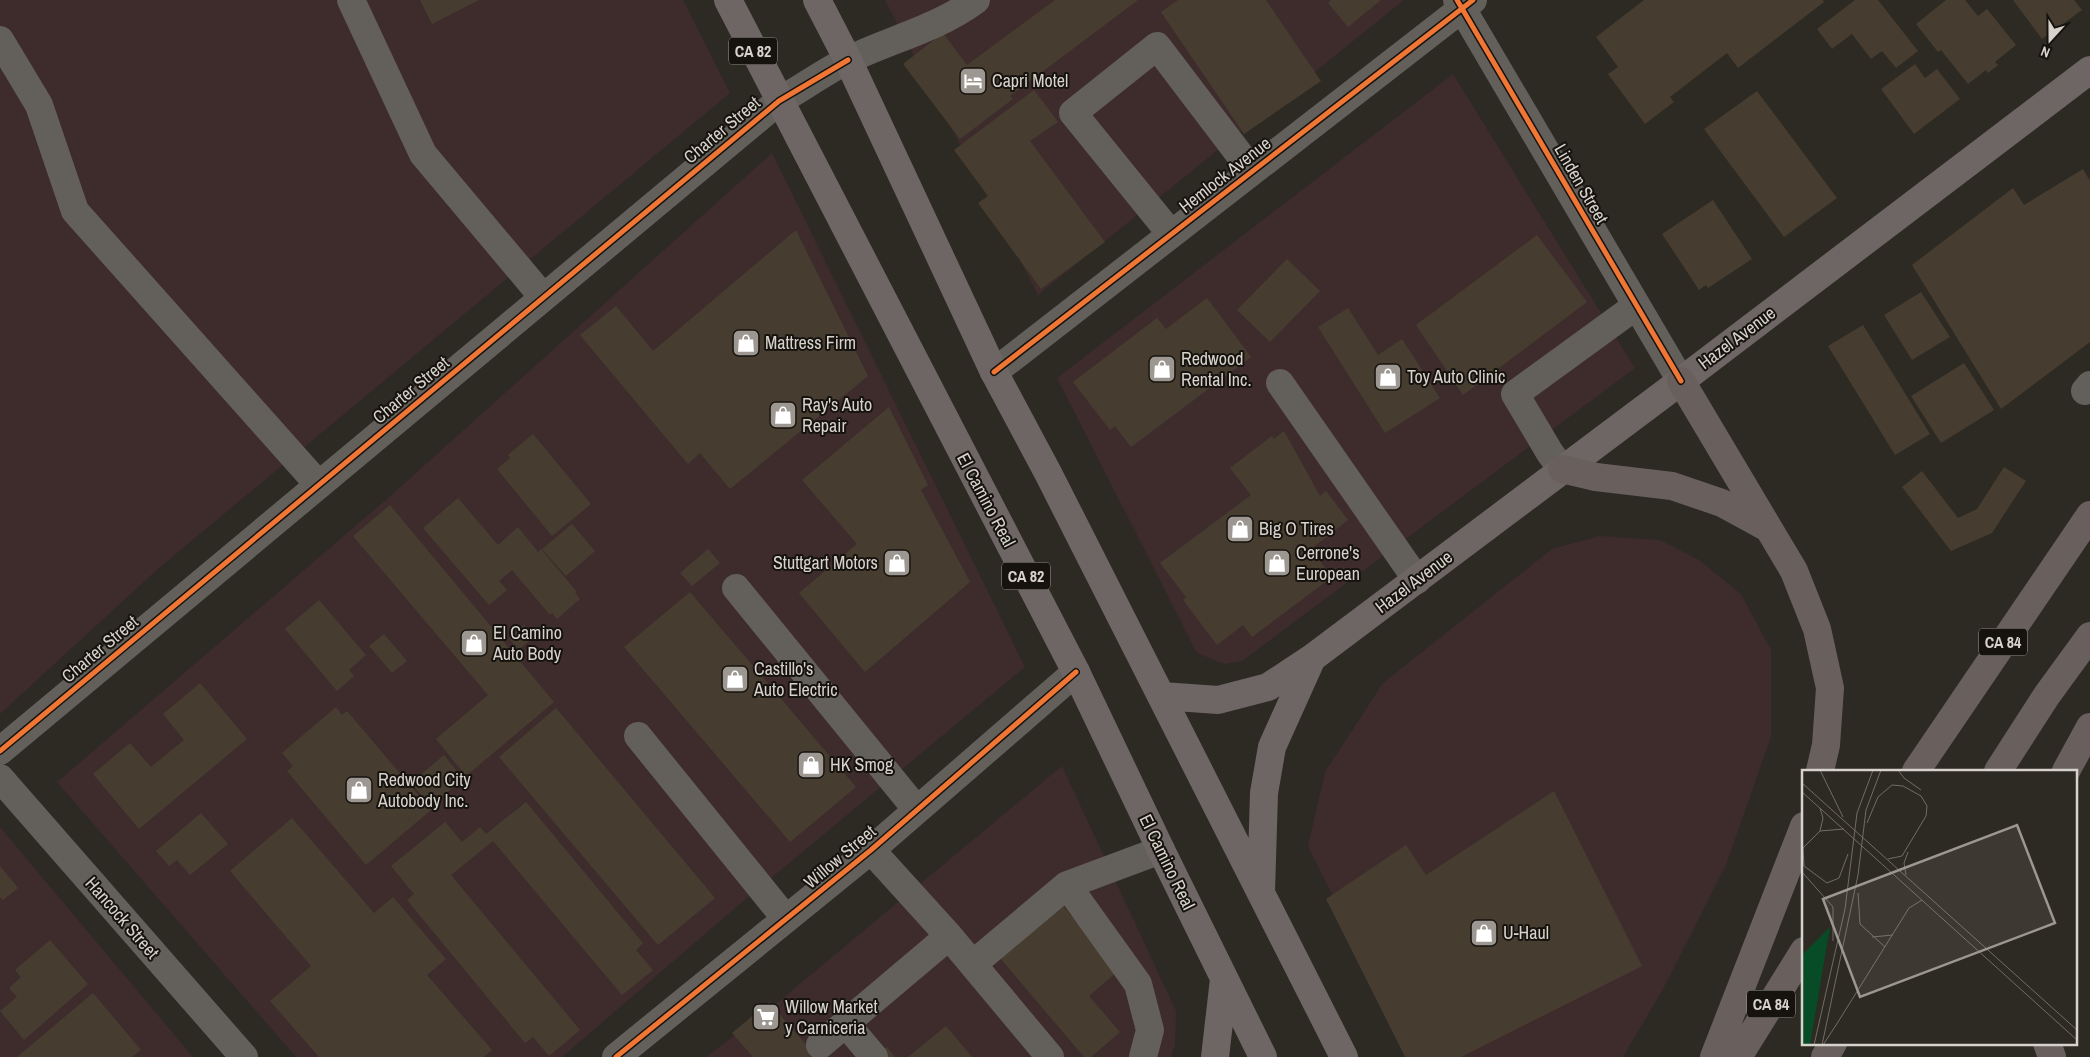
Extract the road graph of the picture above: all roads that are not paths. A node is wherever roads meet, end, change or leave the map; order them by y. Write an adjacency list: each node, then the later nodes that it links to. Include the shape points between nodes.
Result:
1 (351, 0): 12 (street, via 423,154)
2 (728, 0): 9 (main road, El Camino Real / CA 82)
3 (817, 0): 7 (main road)
4 (976, 0): 7 (street, Charter Street, via 930,27)
5 (1464, 3): 10 (street, Hemlock Avenue); 13 (street, Linden Street)
6 (0, 40): 18 (street, via 39,105 75,211)
7 (848, 60): 9 (street, Charter Street); 14 (main road)
8 (2090, 70): 15 (main road, Hazel Avenue)
9 (779, 101): 12 (street, Charter Street); 25 (main road, El Camino Real / CA 82)
10 (1252, 172): 11 (street, Hemlock Avenue); 11 (street, via 1157,46 1073,113)
11 (1171, 234): 14 (street, Hemlock Avenue)
12 (543, 297): 18 (street, Charter Street)
13 (1636, 306): 15 (street, Linden Street); 17 (street, via 1514,394)
14 (994, 372): 26 (main road)
15 (1681, 381): 17 (main road, Hazel Avenue); 20 (highway)
16 (1280, 383): 21 (street)
17 (1562, 469): 20 (highway, via 1596,477 1672,486 1722,503); 21 (main road, Hazel Avenue)
18 (319, 485): 29 (street, Charter Street)
19 (2090, 514): 31 (highway, CA 84)
20 (1767, 528): 30 (highway, via 1794,571 1816,629 1830,688 1826,744)
21 (1417, 580): 24 (main road, Hazel Avenue)
22 (736, 588): 35 (street)
23 (2090, 636): 32 (highway)
24 (1312, 658): 26 (main road, Hazel Avenue, via 1268,687 1218,700); 40 (main road, Hazel Avenue, via 1272,747 1264,793)
25 (1076, 672): 35 (street, Willow Street); 38 (main road, El Camino Real / CA 82)
26 (1162, 696): 40 (main road)
27 (2090, 727): 33 (highway)
28 (638, 736): 41 (street)
29 (0, 751)
30 (1820, 770)
31 (1917, 770)
32 (1999, 770)
33 (2067, 770)
34 (0, 778): 50 (street, Hancock Street)
35 (917, 810): 37 (street, Willow Street)
36 (1802, 831): 58 (highway)
37 (871, 850): 41 (street, Willow Street); 42 (street)
38 (1161, 850): 39 (street); 45 (main road, El Camino Real / CA 82)
39 (1068, 885): 44 (street); 54 (street, via 1138,984 1150,1030)
40 (1261, 895): 57 (main road)
41 (786, 919): 51 (street, Willow Street)
42 (949, 936): 44 (street); 46 (street)
43 (1802, 954): 59 (highway, CA 84)
44 (973, 964): 53 (street)
45 (1224, 979): 55 (main road); 56 (main road, El Camino Real / CA 82)
46 (846, 1024): 49 (street); 52 (street)
47 (1832, 1044): 60 (highway)
48 (2047, 1044): 61 (highway)
49 (820, 1045)
50 (244, 1057)
51 (616, 1057)
52 (874, 1057)
53 (1050, 1057)
54 (1143, 1057)
55 (1215, 1057)
56 (1263, 1057)
57 (1344, 1057)
58 (1714, 1057)
59 (1738, 1057)
60 (1826, 1057)
61 (2052, 1057)

